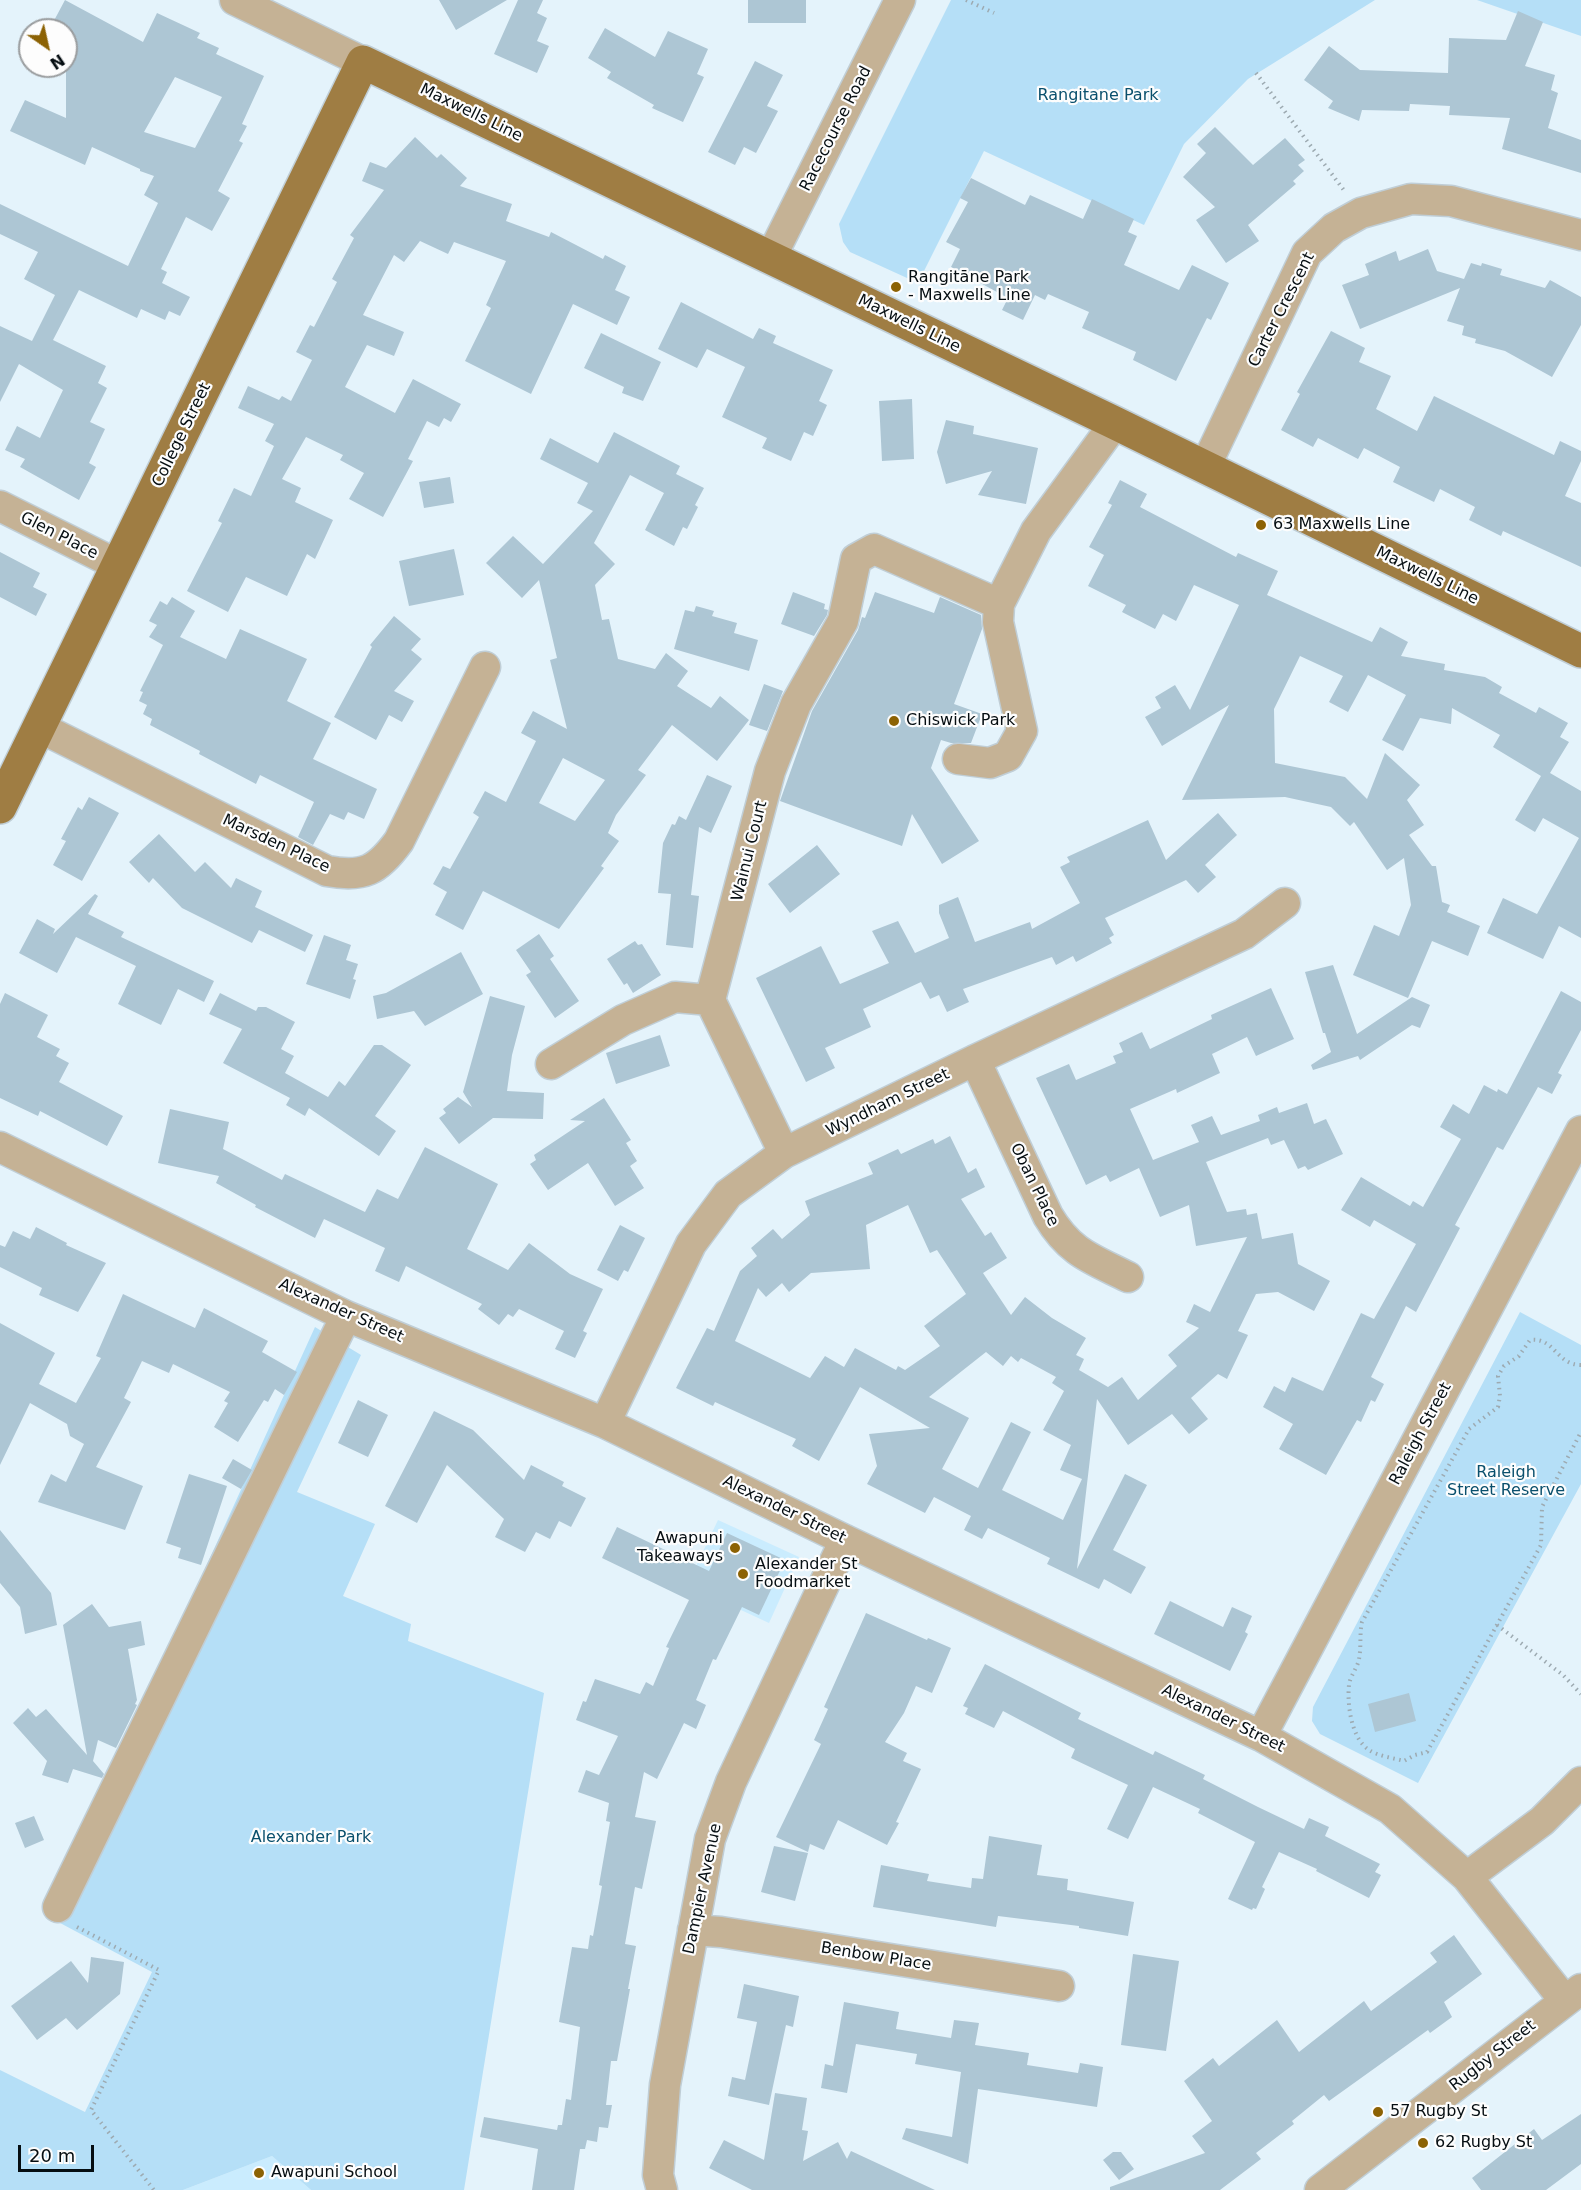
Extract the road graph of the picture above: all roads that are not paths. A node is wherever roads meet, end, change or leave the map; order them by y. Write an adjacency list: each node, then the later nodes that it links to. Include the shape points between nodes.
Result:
1 (235, 0): 3 (street, Maxwells Line)
2 (900, 0): 5 (street, Racecourse Road)
3 (363, 62): 5 (main road, Maxwells Line); 9 (main road, College Street)
4 (1581, 235): 7 (street, Carter Crescent, via 1451,201 1411,199 1361,213 1334,228 1308,254)
5 (771, 258): 6 (main road, Maxwells Line)
6 (1115, 423): 7 (main road, Maxwells Line); 10 (street, via 1036,531)
7 (1205, 467): 11 (main road, Maxwells Line)
8 (0, 507): 9 (street, Glen Place)
9 (118, 565): 13 (main road, College Street)
10 (999, 604): 14 (street, via 998,622 1022,731 1008,756 990,763); 17 (street, Wainui Court, via 874,549 856,559 843,621 796,704 770,771)
11 (1581, 651)
12 (485, 667): 13 (street, Marsden Place, via 399,841 385,860 347,875 327,871)
13 (39, 727): 15 (main road, College Street)
14 (958, 759)
15 (0, 807)
16 (1285, 903): 18 (street, Wyndham Street, via 1244,934)
17 (710, 1000): 19 (street, via 675,997 623,1020); 22 (street)
18 (975, 1060): 22 (street, Wyndham Street); 23 (street, Oban Place, via 1058,1233 1075,1250)
19 (551, 1064)
20 (1581, 1131): 27 (street, Raleigh Street)
21 (0, 1147): 24 (street, Alexander Street)
22 (784, 1153): 25 (street, Wyndham Street, via 728,1194 691,1244)
23 (1128, 1277)
24 (346, 1316): 25 (street, Alexander Street); 30 (street)
25 (605, 1423): 26 (street, Alexander Street)
26 (845, 1540): 27 (street, Alexander Street); 31 (street, Dampier Avenue, via 731,1782 710,1839)
27 (1262, 1736): 29 (street, Alexander Street, via 1390,1809)
28 (1581, 1782): 29 (street, via 1542,1821)
29 (1467, 1877): 33 (street, Alexander Street)
30 (58, 1907)
31 (693, 1930): 32 (street, Benbow Place); 34 (street, Dampier Avenue, via 665,2085 658,2175)
32 (1059, 1986)
33 (1573, 1995): 35 (street, Rugby Street)
34 (662, 2190)
35 (1320, 2190)

